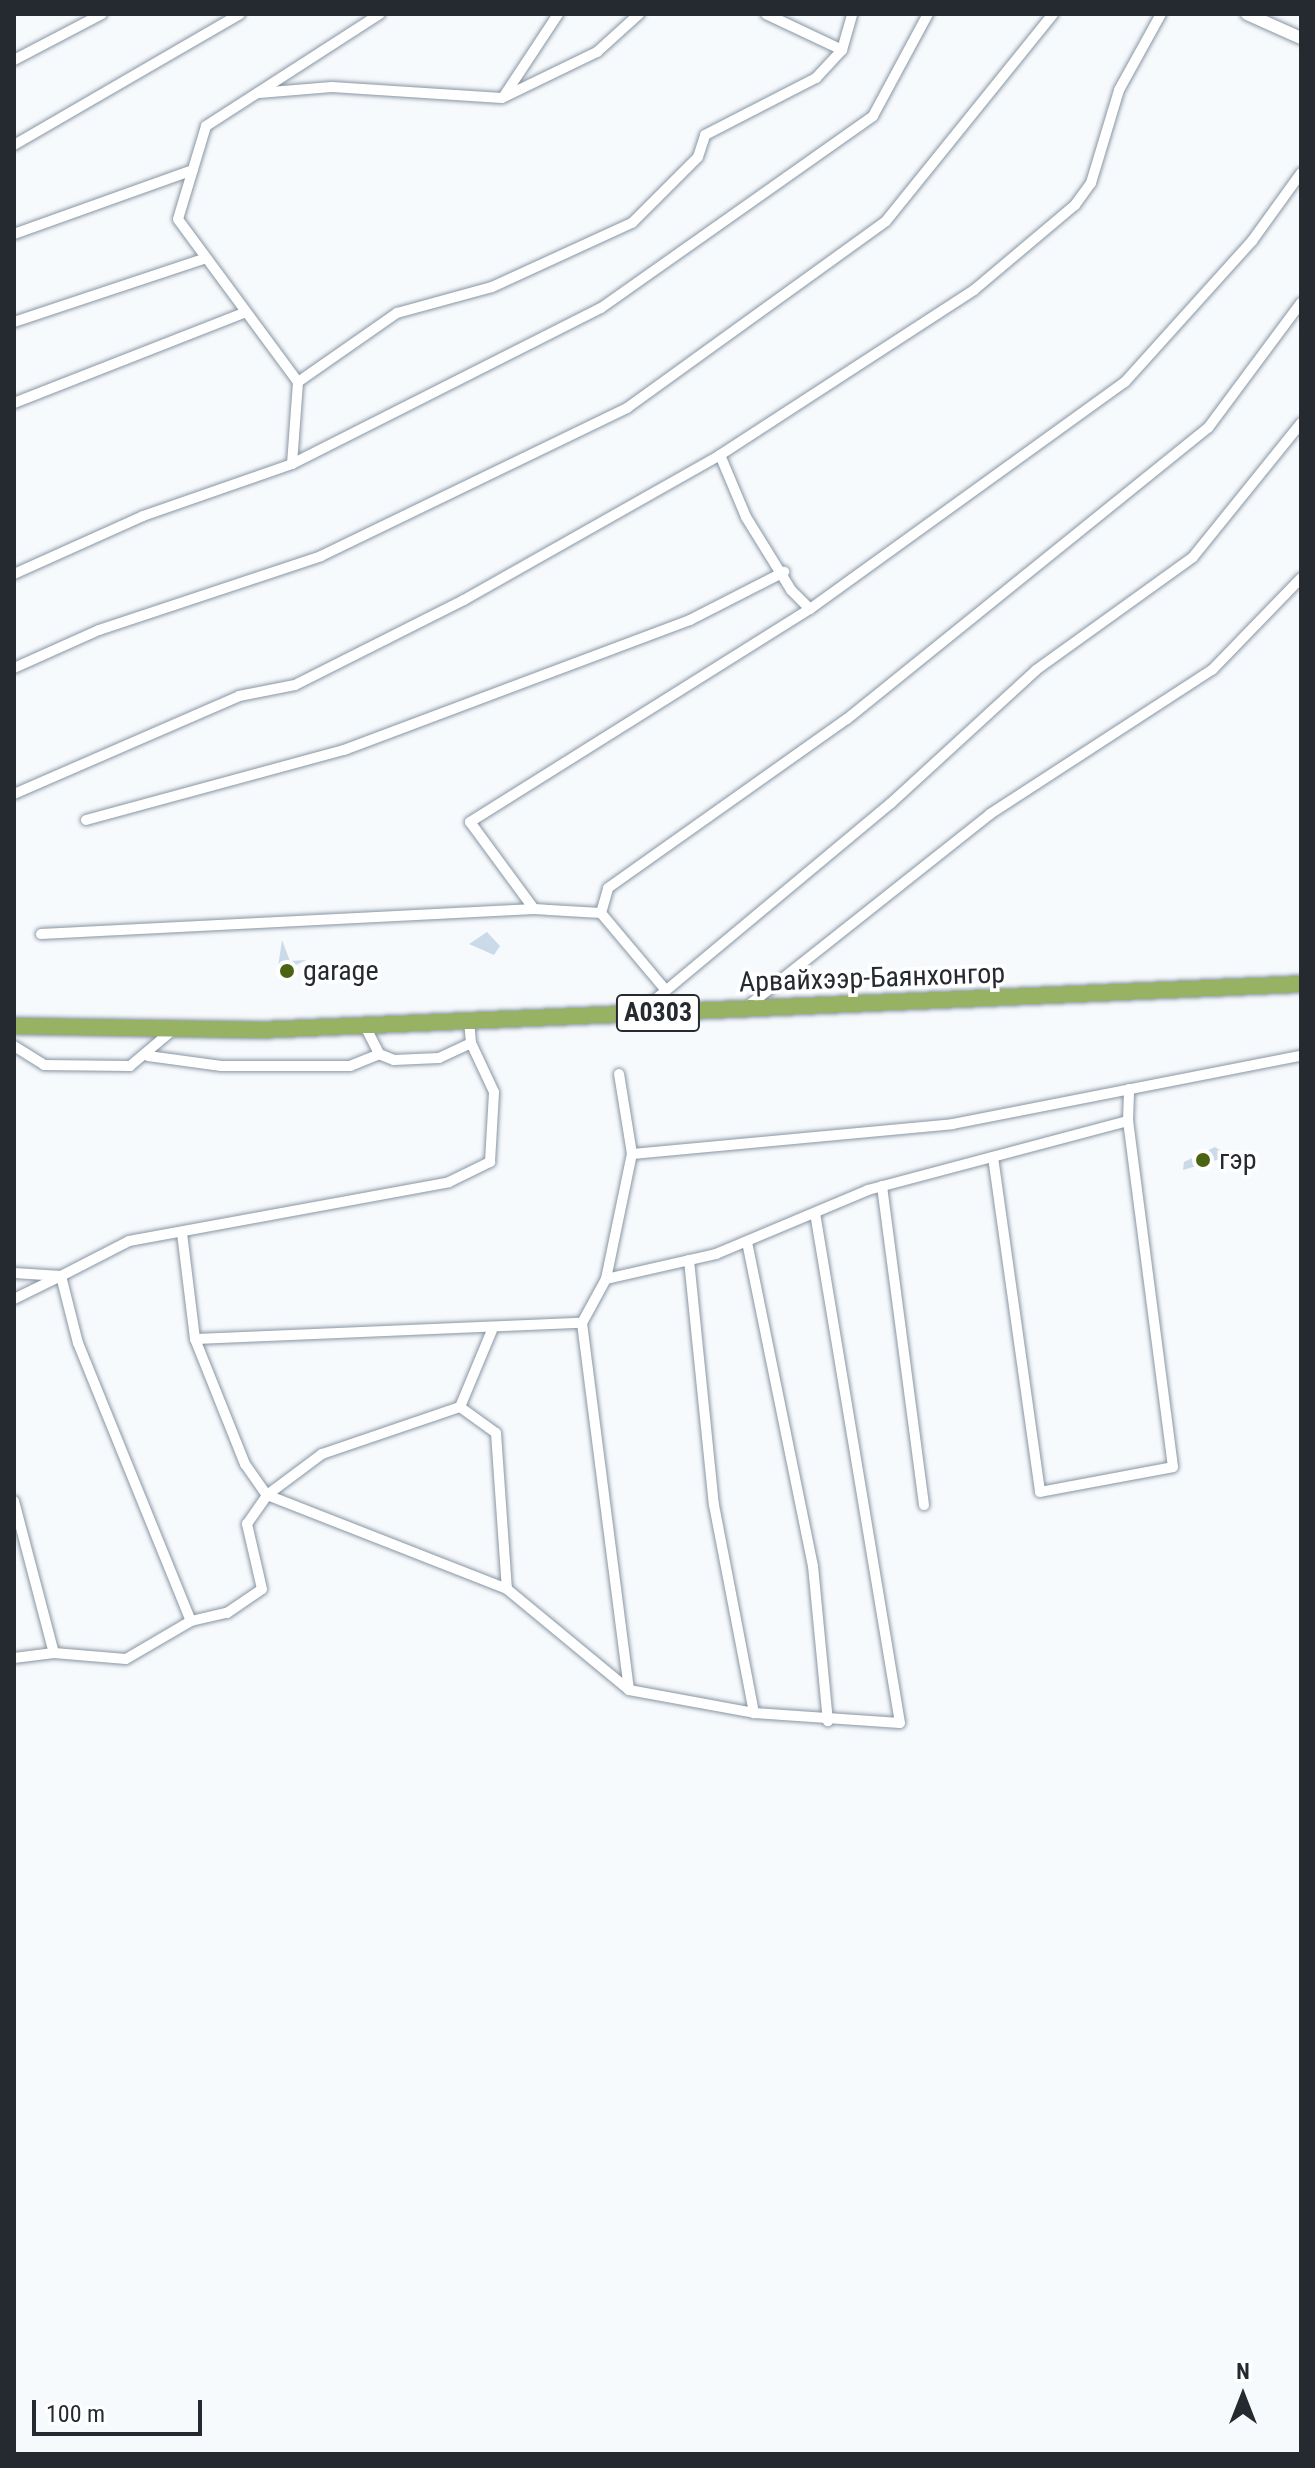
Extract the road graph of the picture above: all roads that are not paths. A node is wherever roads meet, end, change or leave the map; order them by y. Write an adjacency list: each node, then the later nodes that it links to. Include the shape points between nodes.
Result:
1 (102, 14): 14 (street)
2 (240, 14): 17 (street, via 195,46)
3 (380, 14): 15 (street)
4 (558, 14): 16 (street)
5 (639, 14): 16 (street, via 597,52)
6 (766, 14): 13 (street)
7 (852, 14): 13 (street)
8 (928, 14): 29 (street, via 873,116 806,168 601,308)
9 (1053, 14): 34 (street, via 886,221 627,408 321,556 99,630)
10 (1161, 14): 28 (street, via 1119,90 1104,156 1075,205 974,290)
11 (1247, 14): 12 (street)
12 (1301, 38)
13 (842, 50): 25 (street, via 802,90 737,114 705,135 698,157 632,223 492,287 397,313)
14 (14, 60)
15 (257, 93): 16 (street, via 332,87); 18 (street, via 206,126)
16 (502, 98)
17 (14, 145)
18 (193, 170): 20 (street); 21 (street, via 178,219)
19 (1301, 173): 33 (street, via 1252,241 1125,382)
20 (14, 234)
21 (206, 258): 23 (street); 24 (street)
22 (1301, 303): 38 (street, via 1208,428 847,719 608,888)
23 (244, 313): 25 (street); 26 (street)
24 (14, 322)
25 (298, 382): 29 (street)
26 (14, 403)
27 (1301, 423): 41 (street, via 1193,557 1036,670 890,804)
28 (720, 455): 30 (street, via 746,517); 35 (street, via 464,600 295,685 239,696)
29 (292, 464): 31 (street, via 143,516)
30 (784, 572): 33 (street, via 791,590); 36 (street, via 690,620 344,750)
31 (14, 574)
32 (1301, 578): 42 (street, via 1212,670 990,814)
33 (810, 609): 37 (street, via 470,822)
34 (14, 668)
35 (14, 794)
36 (86, 820)
37 (534, 909): 38 (street); 39 (street)
38 (601, 913): 41 (street)
39 (41, 934)
40 (1301, 984): 42 (highway, Арвайхээр-Баянхонгор / A0303)
41 (664, 988): 43 (street)
42 (744, 1010): 43 (highway, Арвайхээр-Баянхонгор / A0303)
43 (638, 1014): 44 (highway, Арвайхээр-Баянхонгор / A0303)
44 (469, 1022): 46 (highway, Арвайхээр-Баянхонгор / A0303); 48 (street)
45 (14, 1026): 47 (highway, Арвайхээр-Баянхонгор / A0303)
46 (365, 1026): 47 (highway, Арвайхээр-Баянхонгор / A0303); 50 (street)
47 (174, 1029): 51 (street)
48 (471, 1043): 50 (street, via 439,1058 394,1060); 60 (street, via 494,1092 490,1162 449,1182)
49 (14, 1046): 51 (street, via 44,1065 90,1070 130,1066)
50 (379, 1054): 51 (street, via 350,1066 221,1066)
51 (148, 1056)
52 (1301, 1056): 54 (street)
53 (619, 1074): 56 (street)
54 (1129, 1089): 55 (street); 56 (street, via 953,1124)
55 (1128, 1121): 57 (street); 57 (street, via 1173,1467 1040,1492)
56 (632, 1154): 65 (street)
57 (993, 1157): 58 (street)
58 (882, 1186): 59 (street); 73 (street)
59 (815, 1213): 61 (street); 80 (street, via 900,1723)
60 (182, 1233): 64 (street, via 129,1241); 69 (street)
61 (747, 1242): 62 (street); 80 (street, via 813,1566)
62 (689, 1260): 65 (street); 79 (street, via 714,1505)
63 (14, 1273): 64 (street)
64 (61, 1276): 66 (street); 75 (street, via 78,1343)
65 (606, 1279): 67 (street)
66 (14, 1299)
67 (582, 1323): 68 (street); 78 (street)
68 (492, 1330): 69 (street); 70 (street)
69 (195, 1339): 71 (street, via 245,1464)
70 (460, 1407): 71 (street, via 322,1454); 74 (street, via 496,1433)
71 (267, 1495): 74 (street); 75 (street, via 247,1524 262,1589 227,1613)
72 (14, 1501): 76 (street)
73 (924, 1505)
74 (507, 1589): 78 (street)
75 (191, 1621): 76 (street, via 126,1659)
76 (54, 1653): 77 (street)
77 (14, 1658)
78 (629, 1690): 79 (street)
79 (754, 1713): 80 (street)
80 (828, 1721)

